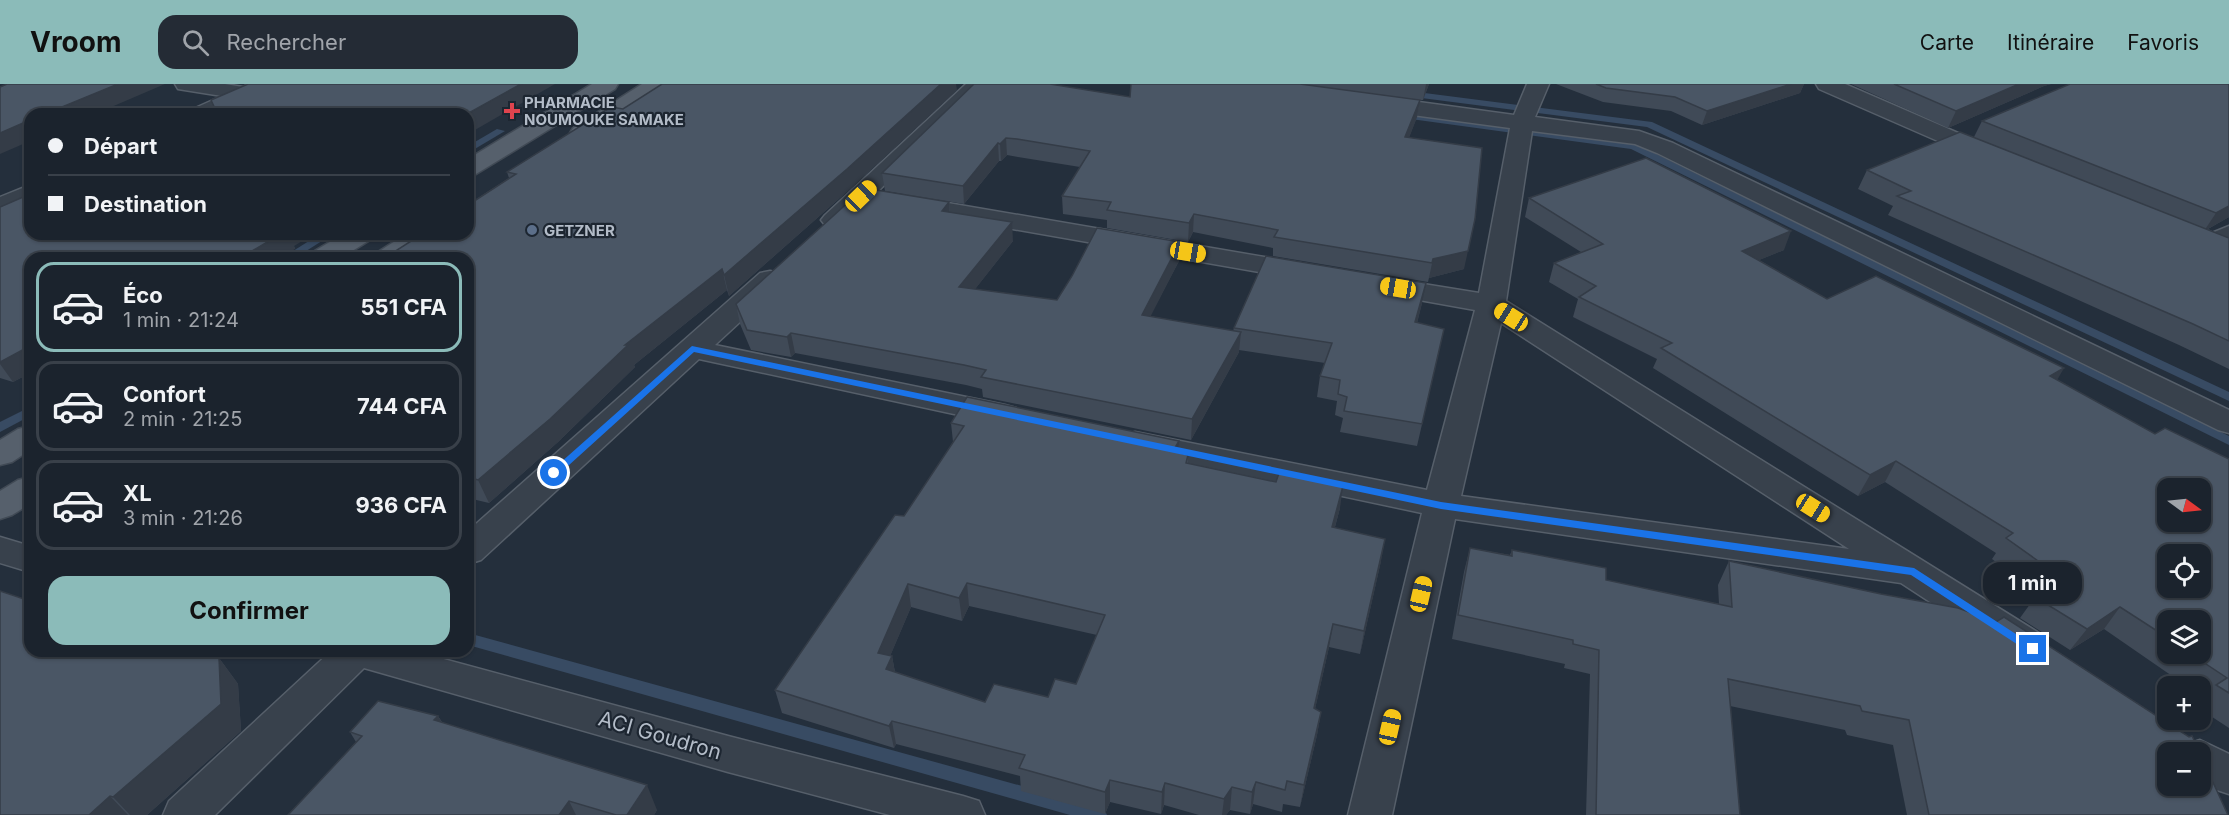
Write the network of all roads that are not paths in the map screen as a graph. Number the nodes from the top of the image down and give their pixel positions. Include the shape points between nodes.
1 (186, 84) edge
2 (268, 84) edge
3 (607, 84) edge
4 (657, 84) edge
5 (978, 84) edge
6 (1538, 84) edge
7 (1827, 84) edge
8 (246, 94) junction
9 (1351, 99) edge
10 (214, 108) edge
11 (1522, 123) junction
12 (1980, 125) dead end
13 (1948, 138) junction
14 (567, 142) edge
15 (474, 165) edge
16 (2013, 165) edge
17 (861, 196) junction
18 (816, 236) edge
19 (351, 240) edge
20 (415, 240) edge
21 (332, 252) edge
22 (396, 252) edge
23 (790, 260) edge
24 (1491, 304) junction
25 (692, 349) junction
26 (1037, 422) edge
27 (2229, 423) edge
28 (1106, 436) edge
29 (24, 440) edge
30 (0, 454) edge
31 (24, 492) edge
32 (1441, 505) junction
33 (0, 507) edge
34 (474, 546) edge
35 (0, 550) edge
36 (24, 557) edge
37 (1914, 572) junction
38 (351, 657) edge
39 (379, 657) edge
40 (2053, 662) edge
41 (2211, 764) edge
42 (2229, 776) edge
43 (185, 815) edge
44 (963, 815) edge
45 (1371, 815) edge

1 - 8 street
2 - 8 street
3 - 15 main road
4 - 14 main road
5 - 17 street
6 - 11 street
7 - 13 street
8 - 10 street
9 - 11 street
11 - 24 street
11 - 27 street via 1639,138 1665,148
12 - 13 street
13 - 16 street
17 - 18 street
17 - 24 street
19 - 21 main road
20 - 22 main road
23 - 25 street
24 - 32 street
24 - 37 street
25 - 26 street
25 - 34 street
28 - 32 street
29 - 30 main road
31 - 33 main road
32 - 37 street
32 - 45 street
35 - 36 street
37 - 40 street
38 - 43 street
39 - 44 street, ACI Goudron
41 - 42 street

